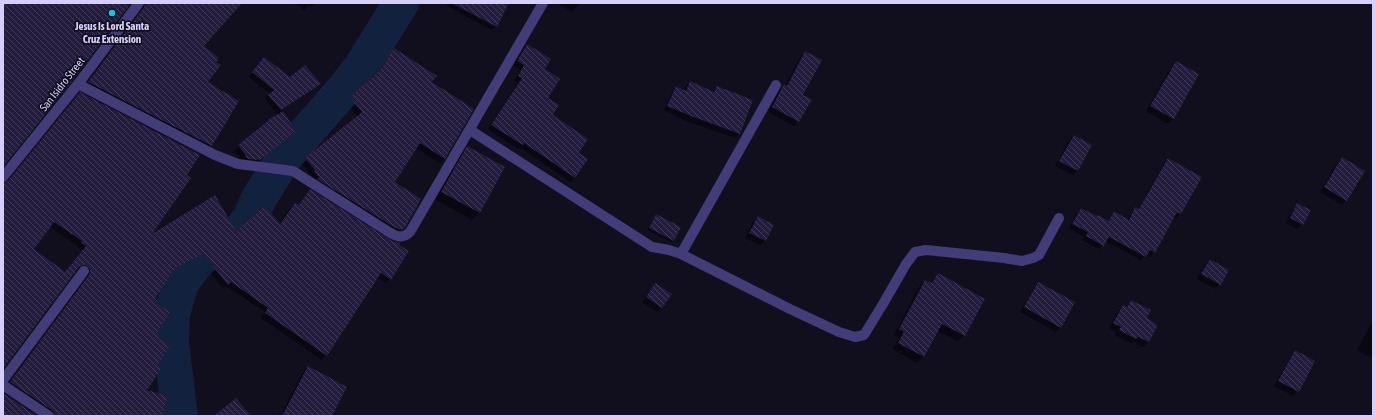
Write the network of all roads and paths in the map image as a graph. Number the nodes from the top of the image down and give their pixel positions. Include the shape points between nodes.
1 (139, 3) edge
2 (543, 3) edge
3 (78, 84) junction
4 (776, 85) dead end
5 (470, 130) junction
6 (3, 177) edge
7 (1060, 218) dead end
8 (681, 254) junction
9 (84, 271) dead end
10 (3, 380) edge
11 (3, 385) edge
12 (49, 416) edge

1 - 3 street, San Isidro Street
2 - 5 street
3 - 5 street via 215,155 238,164 293,171 389,232 402,237 410,232
3 - 6 street, San Isidro Street
4 - 8 street
5 - 8 street via 652,247
7 - 8 street via 1039,254 1022,261 926,250 915,252 864,335 855,337 790,309
9 - 10 street
11 - 12 street

